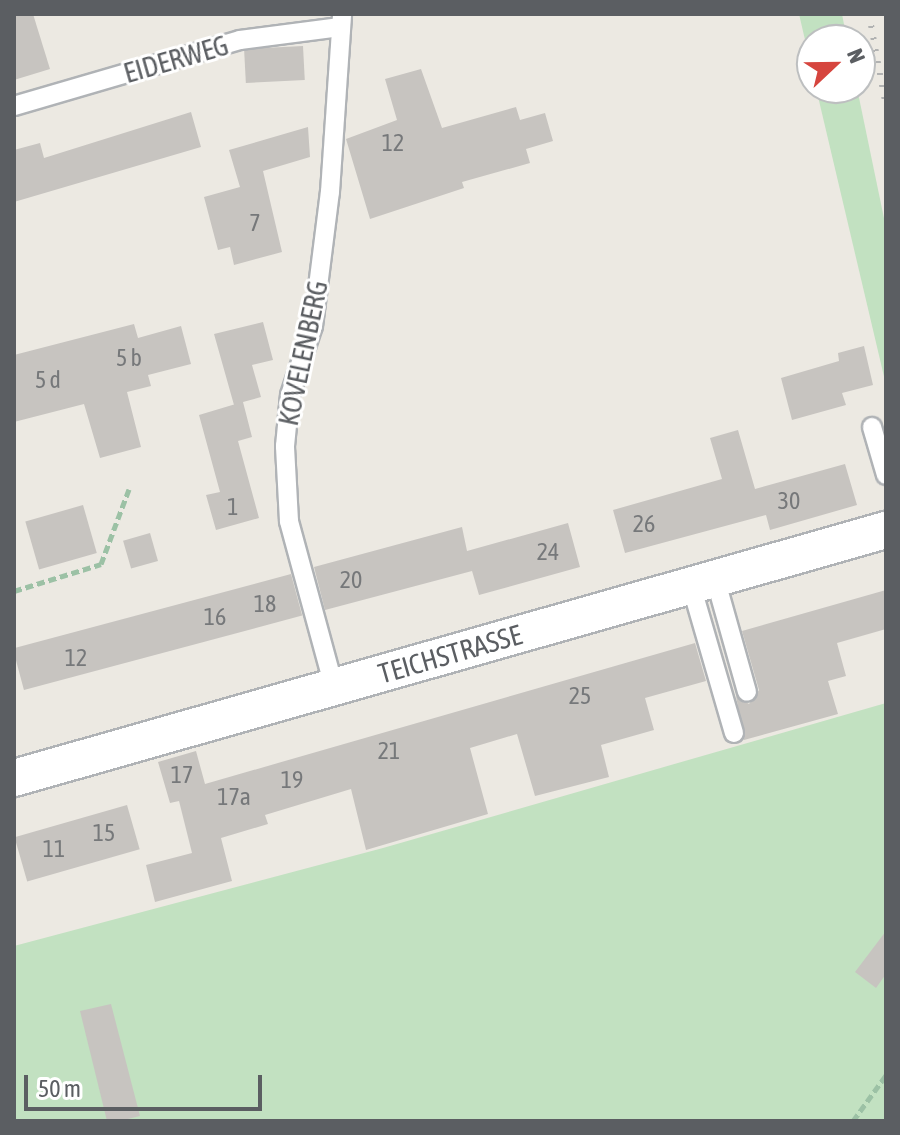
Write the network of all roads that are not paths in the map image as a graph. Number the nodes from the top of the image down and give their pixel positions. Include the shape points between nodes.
1 (341, 21) edge
2 (14, 106) edge
3 (872, 427) dead end
4 (886, 475) edge
5 (886, 530) edge
6 (703, 582) junction
7 (334, 687) junction
8 (747, 692) dead end
9 (734, 733) dead end
10 (14, 778) edge

1 - 2 lane, EIDERWEG via 240,40
1 - 7 lane, KOVELENBERG via 317,296 290,395 285,446 289,521
3 - 4 lane
5 - 6 street, TEICHSTRASSE
6 - 7 street, TEICHSTRASSE
6 - 8 lane
6 - 9 lane
7 - 10 street, TEICHSTRASSE

